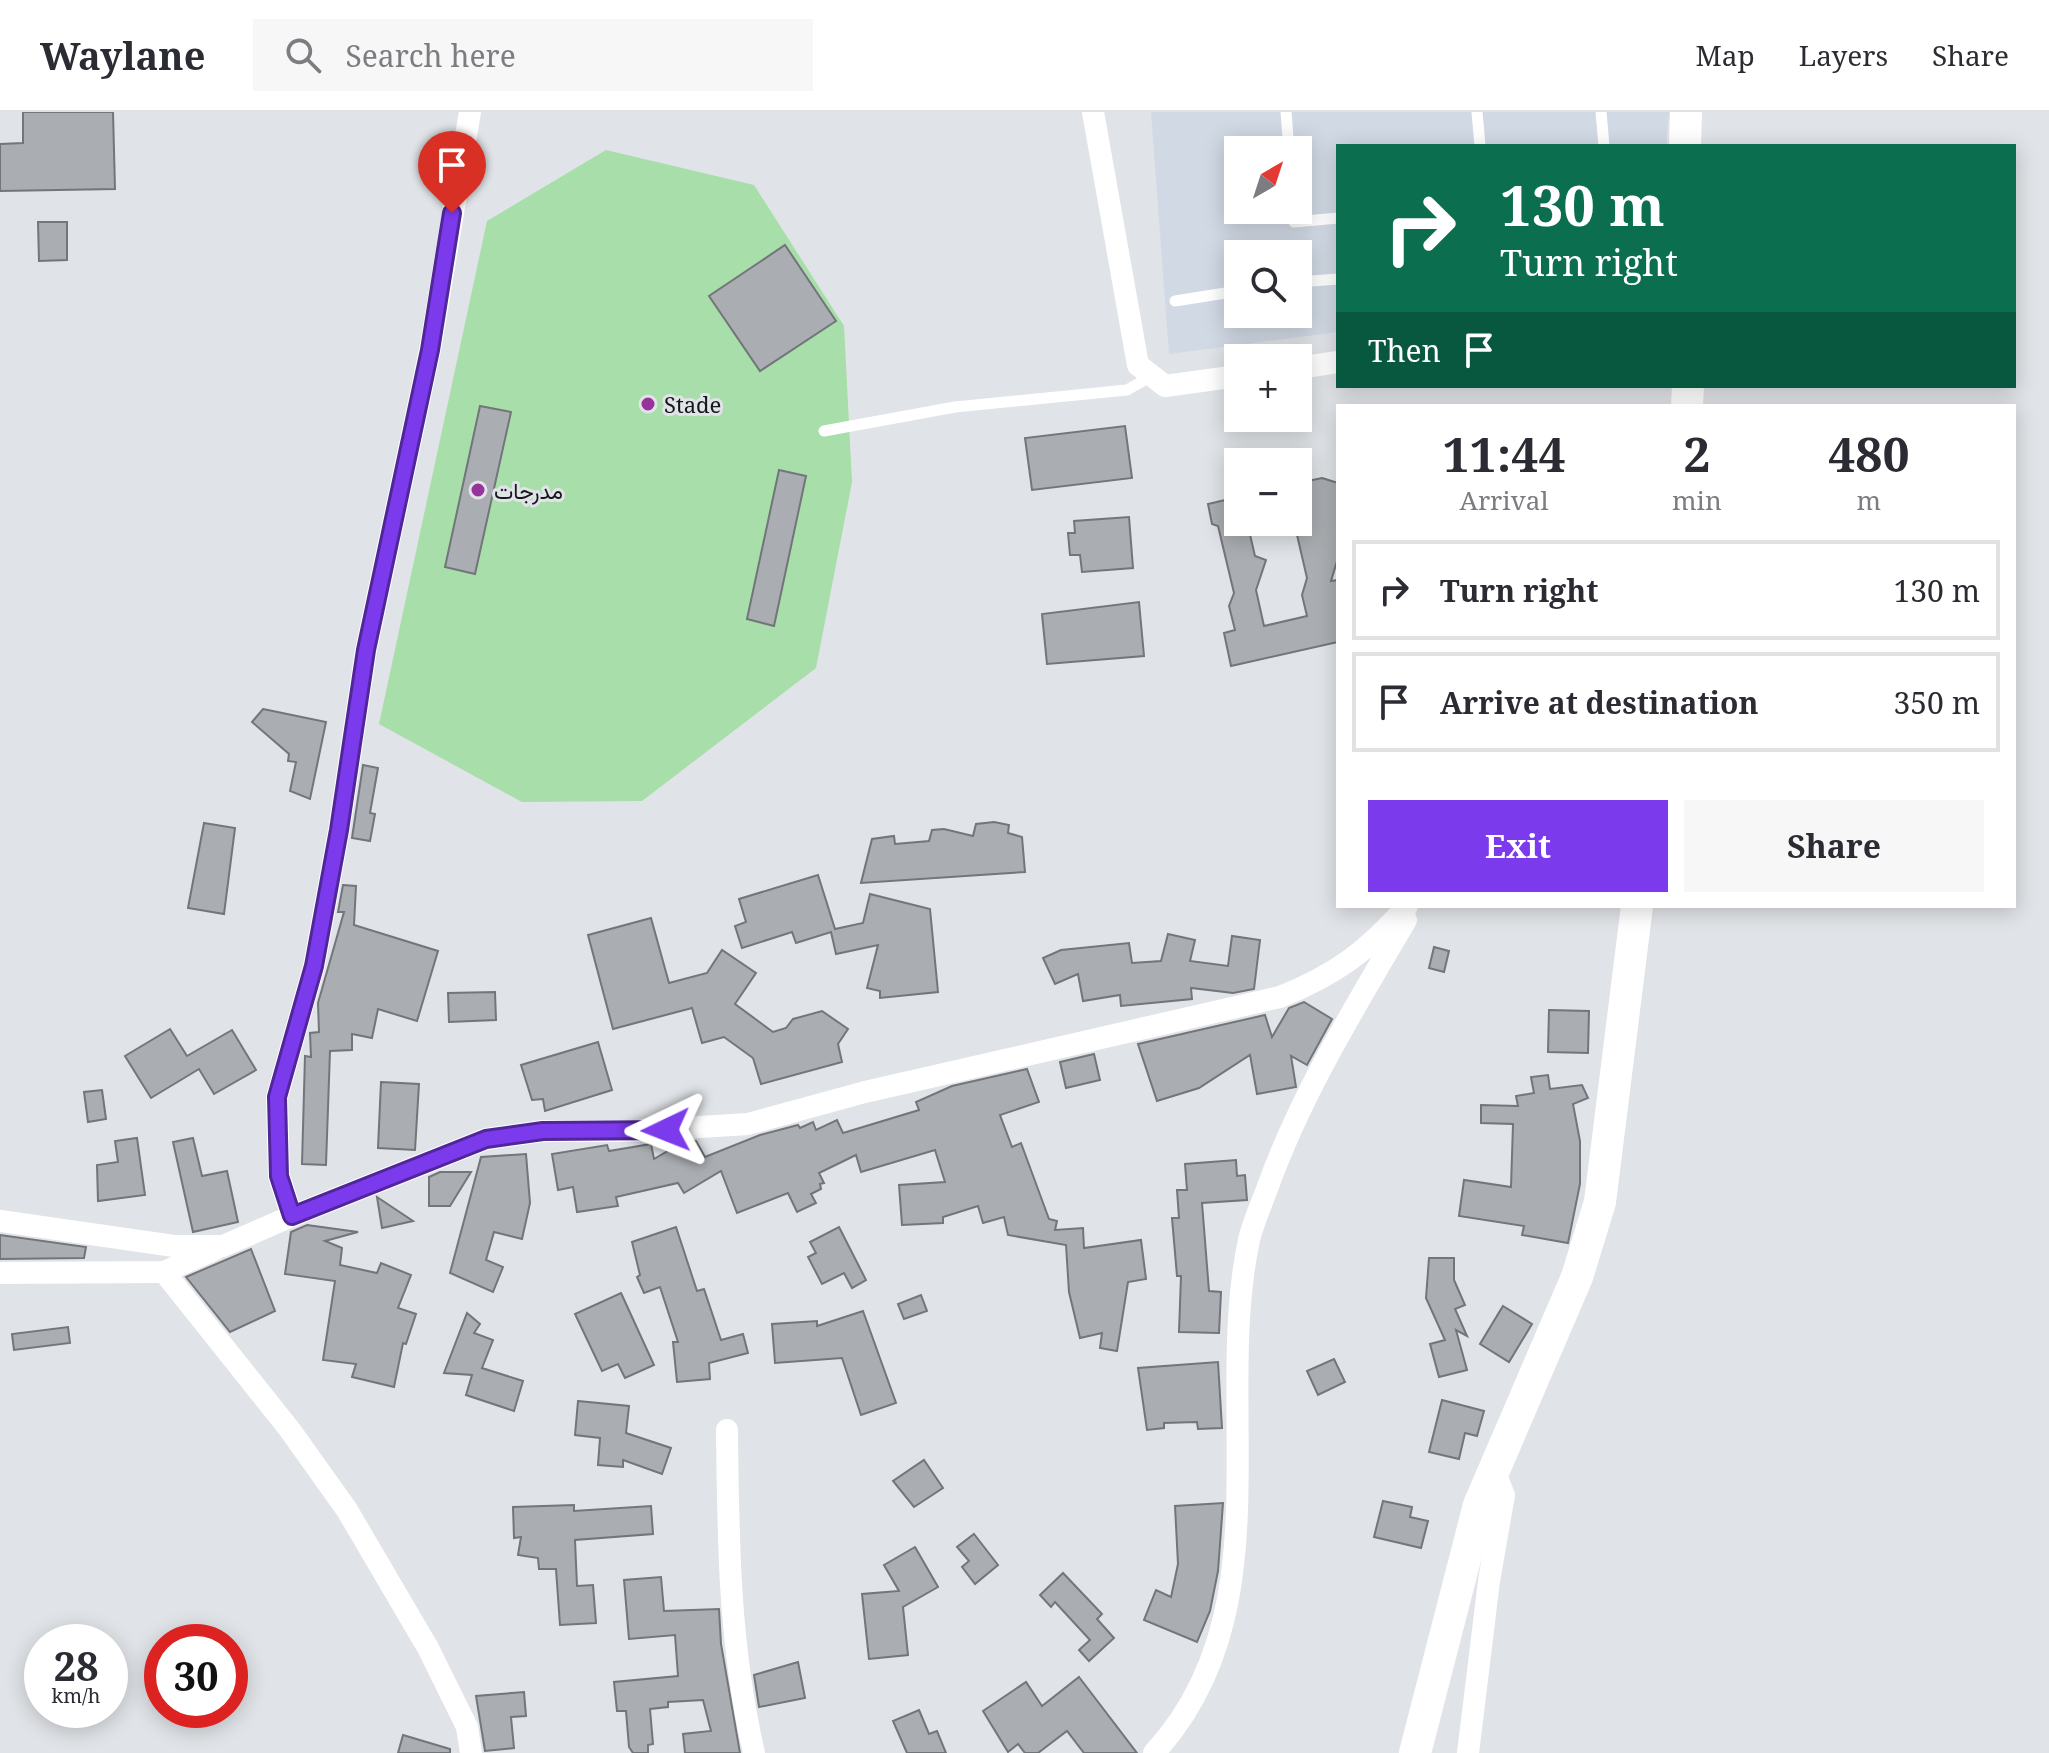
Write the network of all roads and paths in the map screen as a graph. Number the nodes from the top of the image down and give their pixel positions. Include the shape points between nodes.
1 (470, 112) edge
2 (1093, 112) edge
3 (1286, 112) edge
4 (1477, 112) edge
5 (1601, 112) edge
6 (1686, 112) edge
7 (1288, 136) edge
8 (1480, 144) edge
9 (1604, 144) edge
10 (1685, 144) edge
11 (1336, 218) edge
12 (1312, 220) edge
13 (1336, 279) edge
14 (1312, 281) edge
15 (1224, 293) edge
16 (1175, 301) dead end
17 (1336, 362) edge
18 (1312, 366) edge
19 (1150, 377) junction
20 (1224, 378) edge
21 (824, 431) dead end
22 (1405, 908) edge
23 (1414, 908) edge
24 (1637, 908) edge
25 (292, 1216) junction
26 (0, 1221) edge
27 (223, 1246) junction
28 (164, 1272) junction
29 (0, 1273) edge
30 (727, 1430) dead end
31 (1494, 1470) junction
32 (471, 1753) edge
33 (754, 1753) edge
34 (1154, 1753) edge
35 (1415, 1753) edge
36 (1468, 1753) edge

1 - 25 street via 430,350 366,650 314,966 277,1097 279,1176
2 - 19 street via 1138,365
3 - 7 lane
4 - 8 lane
5 - 9 lane
6 - 10 street
11 - 12 lane
13 - 14 lane
15 - 16 lane
17 - 18 street
19 - 20 street via 1165,386
19 - 21 lane via 1127,390 955,407
22 - 25 street via 1357,958 1280,997 748,1124 543,1131 486,1139
23 - 34 street via 1288,1132 1249,1239 1238,1346 1240,1499 1226,1615 1197,1695
24 - 31 street via 1600,1202 1577,1277
25 - 27 street
26 - 27 street via 174,1246
27 - 28 street
28 - 29 street
28 - 32 street via 347,1510 428,1648 467,1727
30 - 33 street via 728,1573 742,1702
31 - 35 street via 1472,1530
31 - 36 street via 1504,1495

